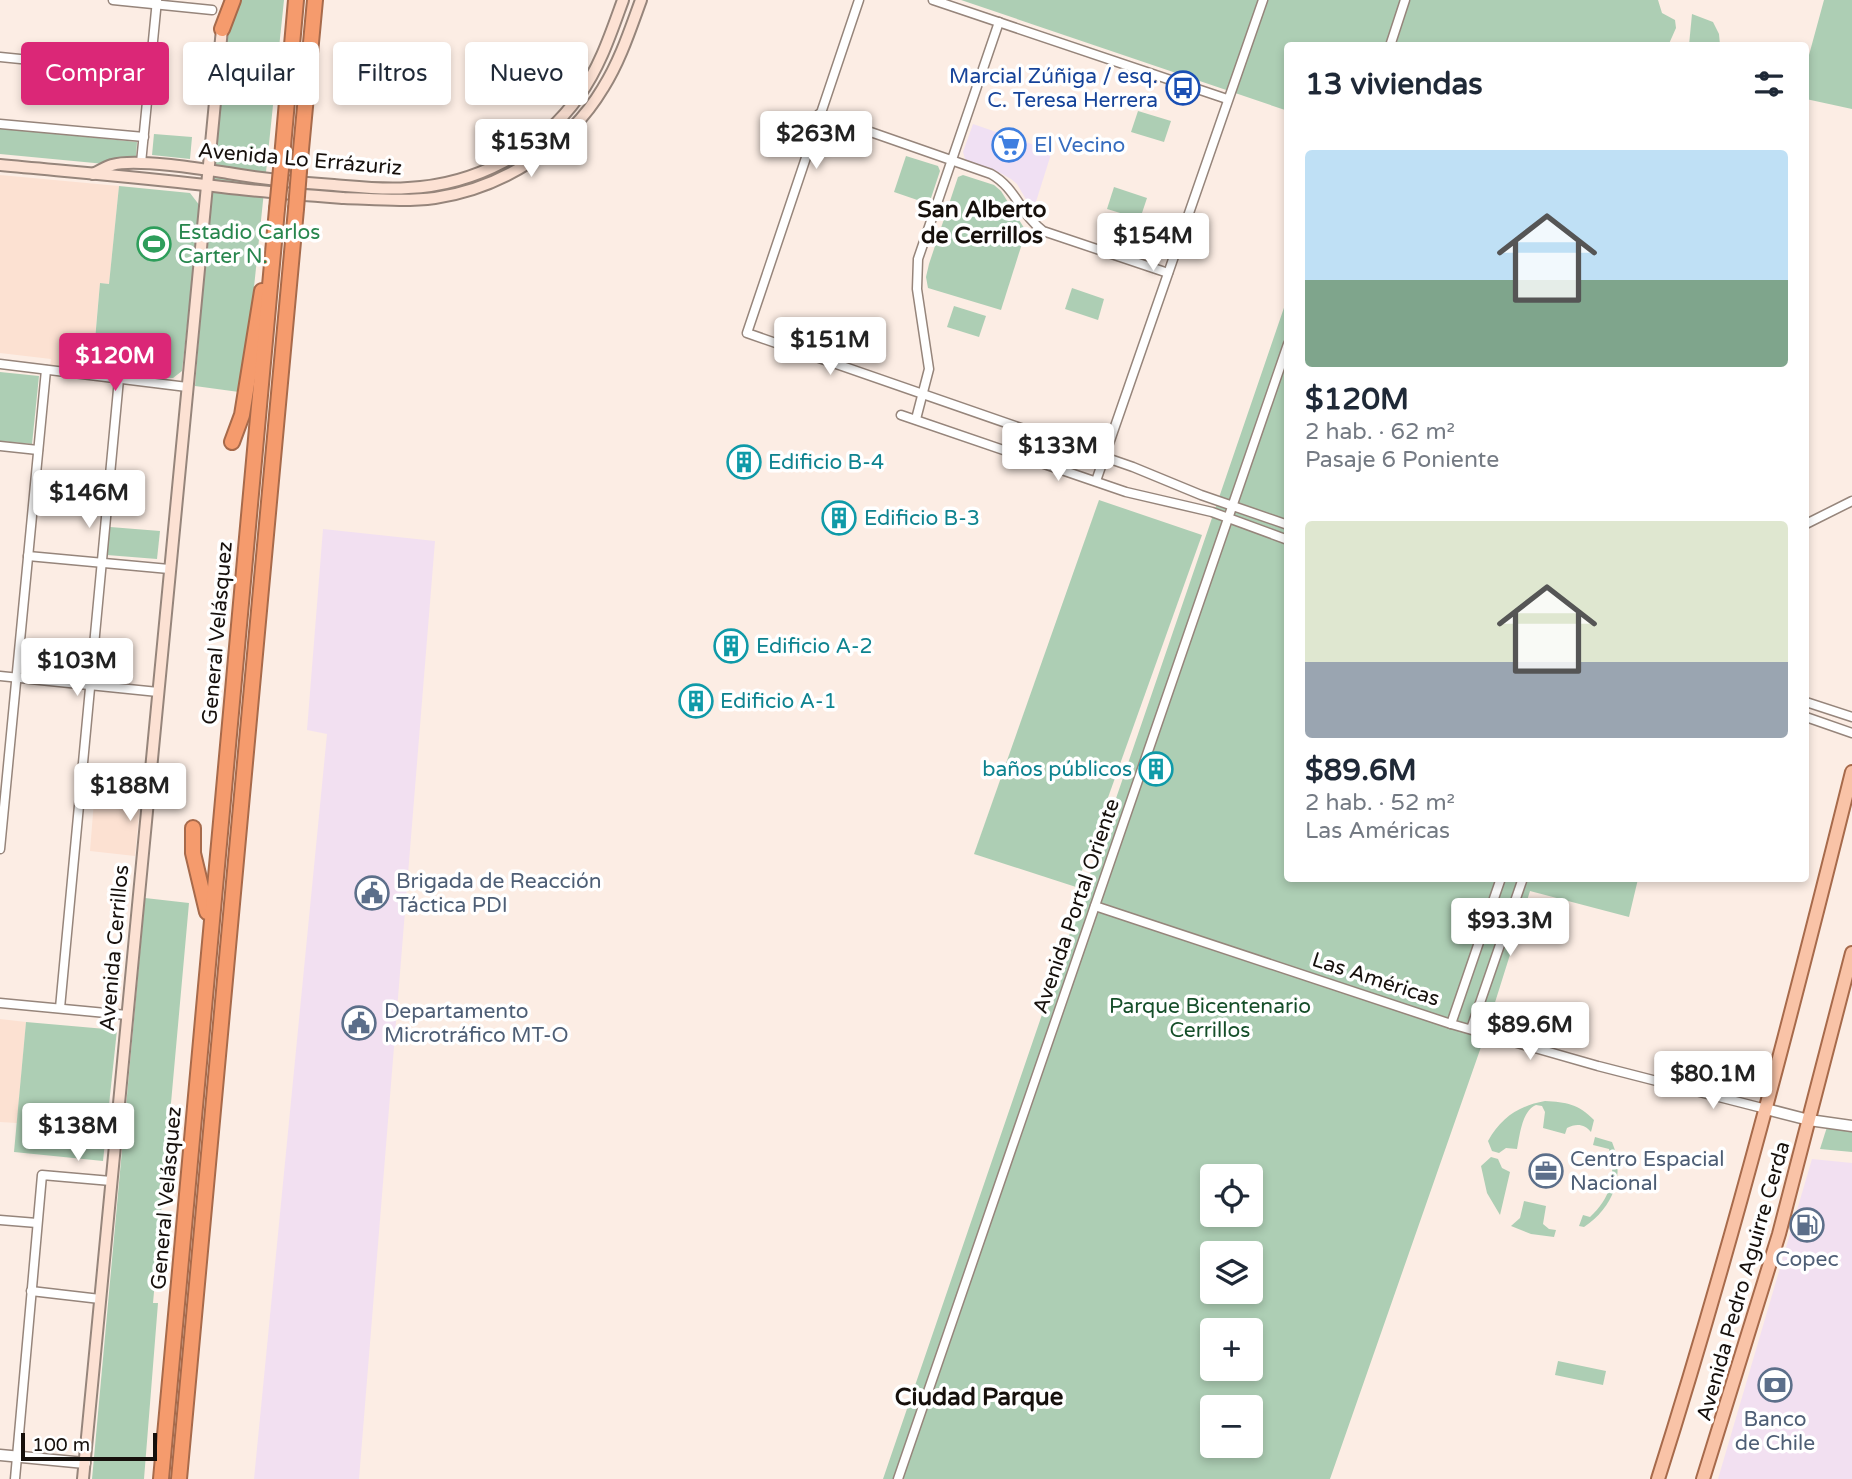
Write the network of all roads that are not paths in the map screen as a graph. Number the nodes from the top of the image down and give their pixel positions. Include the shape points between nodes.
1 (113, 0) edge
2 (225, 0) edge
3 (233, 0) edge
4 (296, 0) edge
5 (314, 0) edge
6 (624, 0) edge
7 (641, 0) edge
8 (859, 0) edge
9 (933, 0) edge
10 (1263, 0) edge
11 (1405, 0) edge
12 (156, 2) edge
13 (212, 10) dead end
14 (999, 22) junction
15 (222, 29) junction
16 (153, 42) edge
17 (1391, 42) edge
18 (0, 57) edge
19 (21, 59) edge
20 (1227, 99) junction
21 (147, 105) edge
22 (819, 114) junction
23 (0, 124) edge
24 (144, 137) junction
25 (953, 161) junction
26 (141, 163) junction
27 (0, 165) edge
28 (209, 170) junction
29 (93, 174) junction
30 (208, 185) junction
31 (274, 246) junction
32 (1168, 273) junction
33 (1284, 356) edge
34 (0, 364) edge
35 (46, 370) junction
36 (119, 379) junction
37 (187, 387) junction
38 (924, 394) junction
39 (901, 415) dead end
40 (916, 419) junction
41 (232, 442) dead end
42 (0, 446) edge
43 (38, 450) junction
44 (1105, 457) junction
45 (1096, 481) junction
46 (1852, 501) edge
47 (1232, 506) junction
48 (1228, 518) junction
49 (1809, 522) edge
50 (1284, 524) edge
51 (1284, 539) edge
52 (28, 556) junction
53 (100, 563) junction
54 (169, 569) junction
55 (0, 676) edge
56 (16, 678) junction
57 (90, 685) junction
58 (158, 691) junction
59 (1809, 703) edge
60 (1852, 717) edge
61 (1809, 718) edge
62 (1852, 733) edge
63 (1852, 772) edge
64 (193, 828) dead end
65 (0, 849) edge
66 (1500, 882) edge
67 (1522, 882) edge
68 (1095, 906) junction
69 (211, 935) junction
70 (1852, 953) edge
71 (1850, 972) edge
72 (0, 1003) edge
73 (60, 1008) junction
74 (127, 1015) junction
75 (1451, 1024) junction
76 (1471, 1029) junction
77 (1766, 1109) junction
78 (1809, 1120) junction
79 (1852, 1126) edge
80 (111, 1181) junction
81 (0, 1220) edge
82 (37, 1223) junction
83 (31, 1291) junction
84 (100, 1299) junction
85 (0, 1455) edge
86 (17, 1456) junction
87 (85, 1463) junction
88 (15, 1479) edge
89 (83, 1479) edge
90 (161, 1479) edge
91 (179, 1479) edge
92 (898, 1479) edge
93 (1658, 1479) edge
94 (1703, 1479) edge

1 - 12 street
2 - 15 street
3 - 15 highway
4 - 31 highway, General Velásquez, bridge
5 - 91 highway, General Velásquez, bridge
6 - 28 main road, Avenida Lo Errázuriz via 599,63 571,107 531,145 479,173 440,185 396,189 276,181
7 - 30 main road, Avenida Lo Errázuriz via 611,73 581,118 541,154 488,184 437,198 403,201
8 - 22 street
9 - 14 street
10 - 20 street
11 - 17 street
12 - 13 street
12 - 16 street
14 - 20 street
14 - 25 street
15 - 28 main road, Avenida Cerrillos
18 - 19 street
20 - 32 street
21 - 24 street
22 - 25 street
22 - 38 street via 747,332
23 - 24 street
24 - 26 street
25 - 32 street via 1001,180 1043,231
25 - 38 street via 916,272 928,356
26 - 28 main road, Avenida Lo Errázuriz
26 - 29 main road, Avenida Lo Errázuriz via 111,165
27 - 29 main road, Avenida Lo Errázuriz
28 - 30 main road, Avenida Cerrillos
29 - 30 main road, Avenida Lo Errázuriz
30 - 37 main road, Avenida Cerrillos
31 - 41 highway via 256,320 242,415
31 - 69 highway, General Velásquez
32 - 44 street
33 - 47 street, Avenida Portal Oriente
34 - 35 street
35 - 36 street
35 - 43 street
36 - 37 street
36 - 53 street
37 - 54 main road, Avenida Cerrillos
38 - 40 street
38 - 44 street
39 - 40 street
40 - 45 street
42 - 43 street
43 - 52 street
44 - 45 street
44 - 47 street
45 - 48 street
46 - 49 street
47 - 48 street, Avenida Portal Oriente
47 - 50 street
48 - 51 street
48 - 68 street, Avenida Portal Oriente
52 - 53 street
52 - 56 street
53 - 54 street
53 - 57 street
54 - 58 main road, Avenida Cerrillos
55 - 56 street
56 - 57 street
56 - 65 street
57 - 58 street
57 - 73 street
58 - 74 main road, Avenida Cerrillos
59 - 60 street
61 - 62 street
63 - 77 main road, Avenida Pedro Aguirre Cerda
64 - 69 highway via 192,853
66 - 75 street
67 - 76 street
68 - 75 street, Las Américas
68 - 92 street, Avenida Portal Oriente
69 - 90 highway, General Velásquez
70 - 71 main road, Avenida Pedro Aguirre Cerda
71 - 78 main road, Avenida Pedro Aguirre Cerda
72 - 73 street
73 - 74 street
74 - 80 main road, Avenida Cerrillos
75 - 76 street, Las Américas
76 - 77 street, Las Américas
77 - 78 street, Las Américas
77 - 93 main road, Avenida Pedro Aguirre Cerda via 1704,1335
78 - 79 street, Las Américas
78 - 94 main road, Avenida Pedro Aguirre Cerda
80 - 82 street via 42,1175
80 - 84 main road, Avenida Cerrillos
81 - 82 street
82 - 83 street
83 - 84 street
83 - 86 street
84 - 87 main road, Avenida Cerrillos
85 - 86 street
86 - 87 street
86 - 88 street
87 - 89 main road, Avenida Cerrillos

